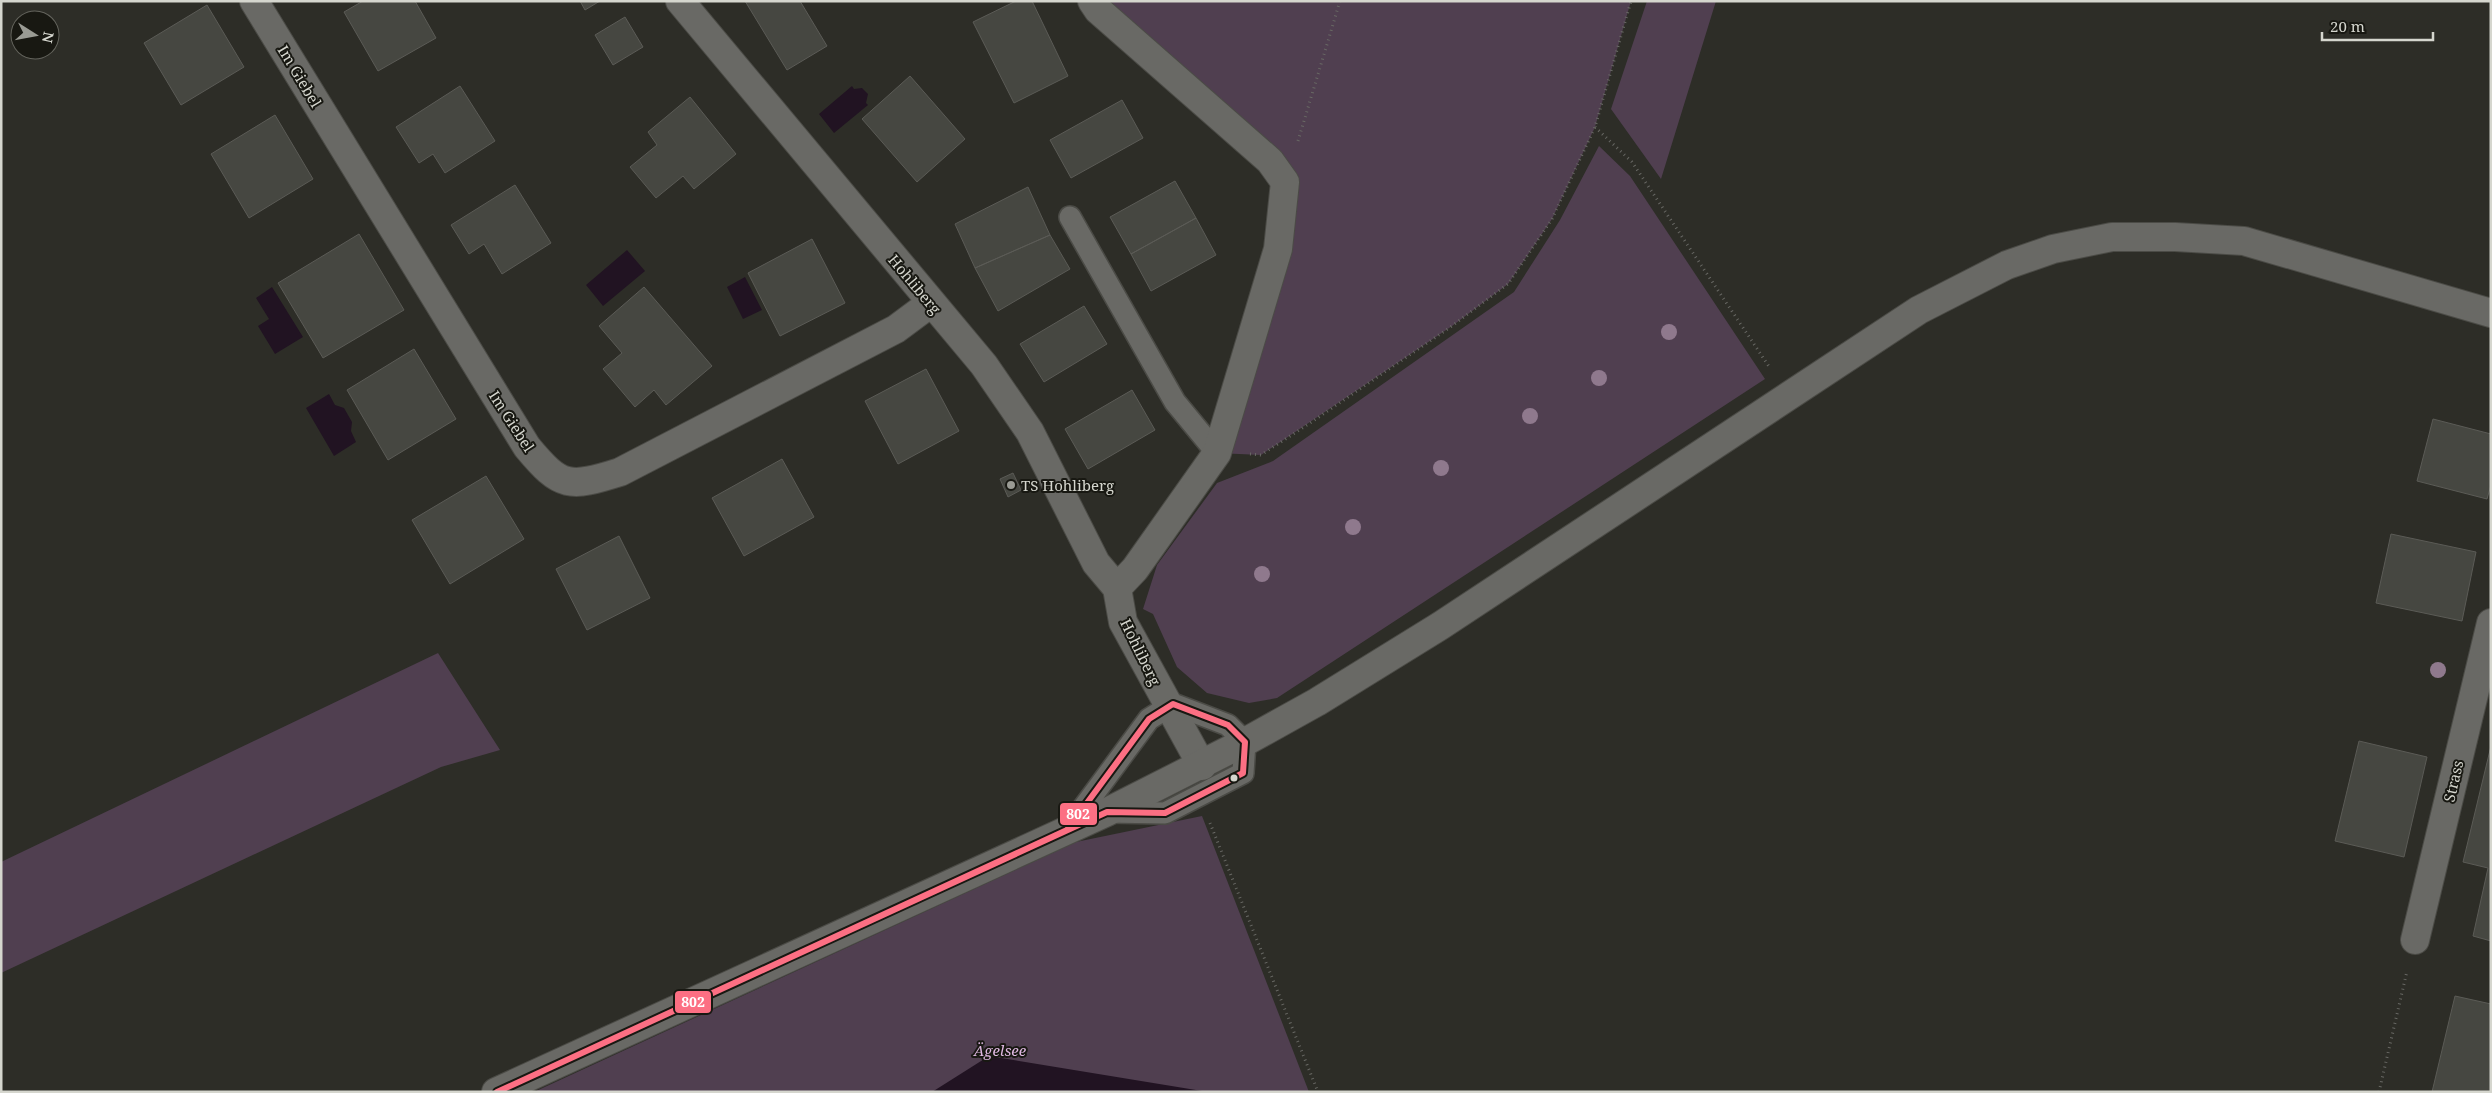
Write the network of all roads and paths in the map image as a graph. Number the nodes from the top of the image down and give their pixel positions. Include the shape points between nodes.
1 (254, 1) edge
2 (680, 1) edge
3 (1092, 1) edge
4 (1340, 1) edge
5 (1631, 1) edge
6 (1595, 127) junction
7 (1285, 182) junction
8 (1070, 217) dead end
9 (931, 303) junction
10 (2491, 313) edge
11 (1788, 396) junction
12 (1218, 453) junction
13 (1117, 588) junction
14 (2491, 622) edge
15 (1168, 706) junction
16 (1246, 742) junction
17 (1204, 778) junction
18 (1067, 830) junction
19 (2415, 940) joint
20 (496, 1092) edge
21 (1318, 1092) edge
22 (2379, 1092) edge

1 - 9 street, Im Giebel via 527,447 548,472 569,482 592,481 620,472 896,329
2 - 9 street, Hohliberg
3 - 7 street via 1098,10 1270,161
4 - 7 path
5 - 6 path
6 - 11 path via 1632,162
6 - 12 path via 1552,219 1508,284 1452,326 1261,455
7 - 12 street via 1278,249
8 - 12 lane via 1175,402
9 - 13 street, Hohliberg via 984,365 1030,432 1096,563
10 - 11 street via 2244,241 2175,236 2112,237 2053,249 2007,265 1919,310
11 - 16 street via 1440,626
12 - 13 street via 1135,569
13 - 15 street, Hohliberg via 1124,622
14 - 19 street, Strass
15 - 16 lane via 1173,704 1228,725
15 - 17 street, Hohliberg
15 - 18 lane via 1149,719
16 - 17 street
17 - 18 street via 1107,812
17 - 21 path via 1209,822
18 - 20 street
19 - 22 path

